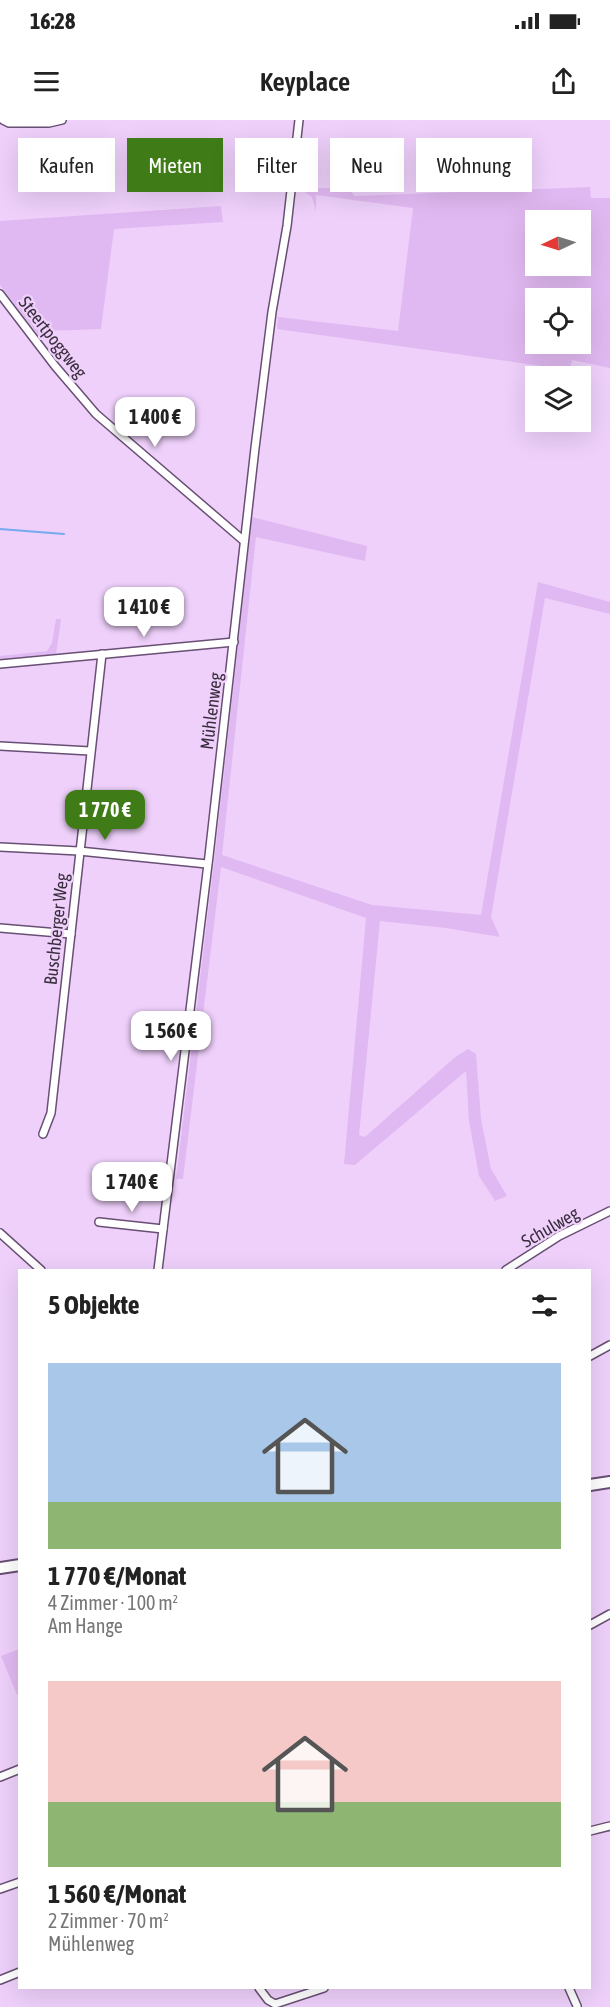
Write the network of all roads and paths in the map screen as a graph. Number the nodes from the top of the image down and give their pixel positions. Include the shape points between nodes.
1 (3, 120) edge
2 (62, 120) edge
3 (298, 120) edge
4 (0, 294) edge
5 (244, 542) junction
6 (234, 642) junction
7 (102, 654) junction
8 (0, 664) edge
9 (0, 746) edge
10 (90, 751) junction
11 (0, 847) edge
12 (79, 851) junction
13 (207, 864) junction
14 (0, 928) edge
15 (71, 934) junction
16 (44, 1134) dead end
17 (610, 1211) edge
18 (99, 1222) dead end
19 (163, 1229) junction
20 (0, 1233) edge
21 (40, 1269) edge
22 (158, 1269) edge
23 (508, 1269) edge
24 (610, 1345) edge
25 (591, 1355) edge
26 (610, 1482) edge
27 (591, 1485) edge
28 (18, 1565) edge
29 (0, 1568) edge
30 (610, 1614) edge
31 (591, 1624) edge
32 (18, 1771) edge
33 (0, 1777) edge
34 (610, 1826) edge
35 (591, 1831) edge
36 (18, 1883) edge
37 (0, 1889) edge
38 (18, 1973) edge
39 (0, 1980) edge
40 (260, 1989) edge
41 (321, 1989) edge
42 (568, 1989) edge
43 (577, 2007) edge

1 - 2 street
3 - 5 street, Mühlenweg
4 - 5 street, Steertpoggweg via 96,414
5 - 6 street, Mühlenweg
6 - 7 street
6 - 13 street, Mühlenweg
7 - 8 street
7 - 10 street, Buschberger Weg
9 - 10 street
10 - 12 street, Buschberger Weg
11 - 12 street
12 - 13 street
12 - 15 street, Buschberger Weg
13 - 19 street, Mühlenweg
14 - 15 street
15 - 16 street, Buschberger Weg via 51,1113
17 - 23 street, Schulweg via 559,1236
18 - 19 street
19 - 22 street, Mühlenweg
20 - 21 street
24 - 25 street
26 - 27 main road
28 - 29 main road
30 - 31 street
32 - 33 street
34 - 35 street
36 - 37 street
38 - 39 street
40 - 41 street via 275,2004
42 - 43 street

